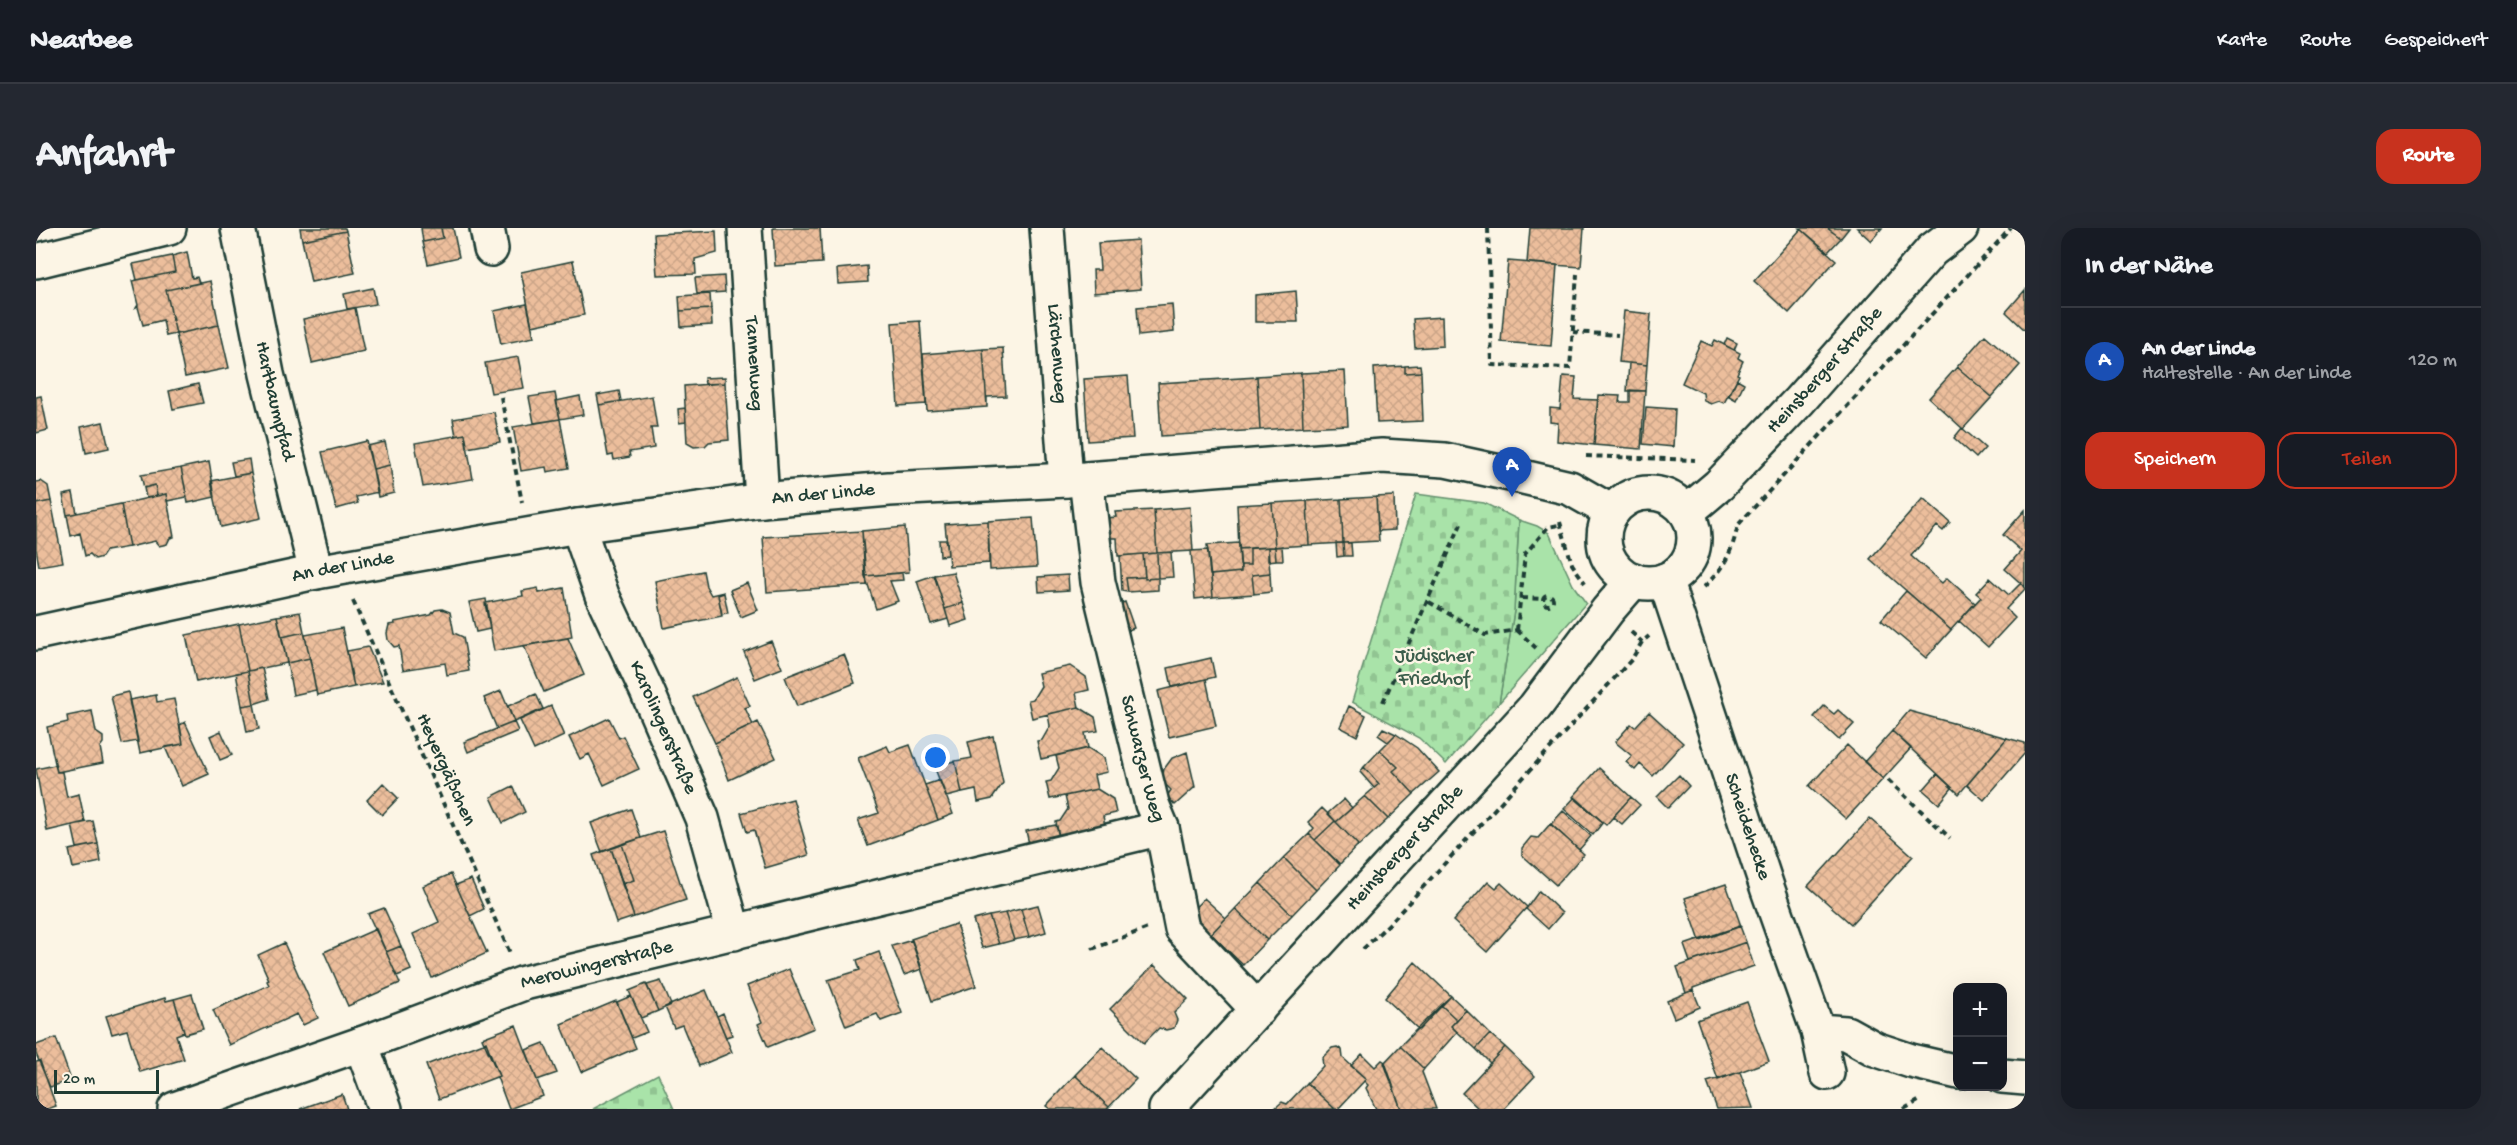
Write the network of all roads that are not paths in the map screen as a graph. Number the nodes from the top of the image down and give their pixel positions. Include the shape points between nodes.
1 (169, 228) edge
2 (238, 228) edge
3 (744, 228) edge
4 (1047, 228) edge
5 (1961, 228) edge
6 (36, 261) edge
7 (1076, 480) junction
8 (762, 500) junction
9 (1612, 512) junction
10 (1687, 512) junction
11 (578, 526) junction
12 (331, 570) junction
13 (1650, 580) junction
14 (36, 633) edge
15 (1110, 693) dead end
16 (1156, 830) junction
17 (734, 933) junction
18 (1258, 1010) junction
19 (1818, 1031) junction
20 (361, 1044) junction
21 (1953, 1071) edge
22 (1827, 1073) dead end
23 (2007, 1076) edge
24 (2025, 1078) edge
25 (175, 1109) edge
26 (385, 1109) edge
27 (1166, 1109) edge

1 - 6 street
2 - 12 street, Hartbaumpfad via 267,374
3 - 8 street, Tannenweg
4 - 7 street, Lärchenweg
5 - 10 street, Heinsberger Straße via 1932,250 1799,401 1719,485
7 - 8 street, An der Linde
7 - 9 street, An der Linde via 1382,456 1445,460 1570,488
7 - 16 street, Schwarzer Weg
8 - 11 street, An der Linde
9 - 10 street via 1635,495 1649,493 1664,495
9 - 13 street via 1604,538 1613,564 1623,573
10 - 13 street, Heinsberger Straße via 1695,538 1686,564 1677,574
11 - 12 street, An der Linde
11 - 17 street, Karolingerstraße via 602,595 702,818
12 - 14 street, An der Linde
13 - 18 street, Heinsberger Straße via 1608,610 1535,707
13 - 19 street, Scheidehecke via 1676,615
15 - 16 street via 1131,773
16 - 17 street, Merowingerstraße
16 - 18 street, Schwarzer Weg via 1182,929
17 - 20 street, Merowingerstraße via 524,983
18 - 27 street, Heinsberger Straße
19 - 21 street via 1846,1033 1875,1049
19 - 22 street, Scheidehecke
20 - 25 street, Merowingerstraße
20 - 26 street
23 - 24 street

